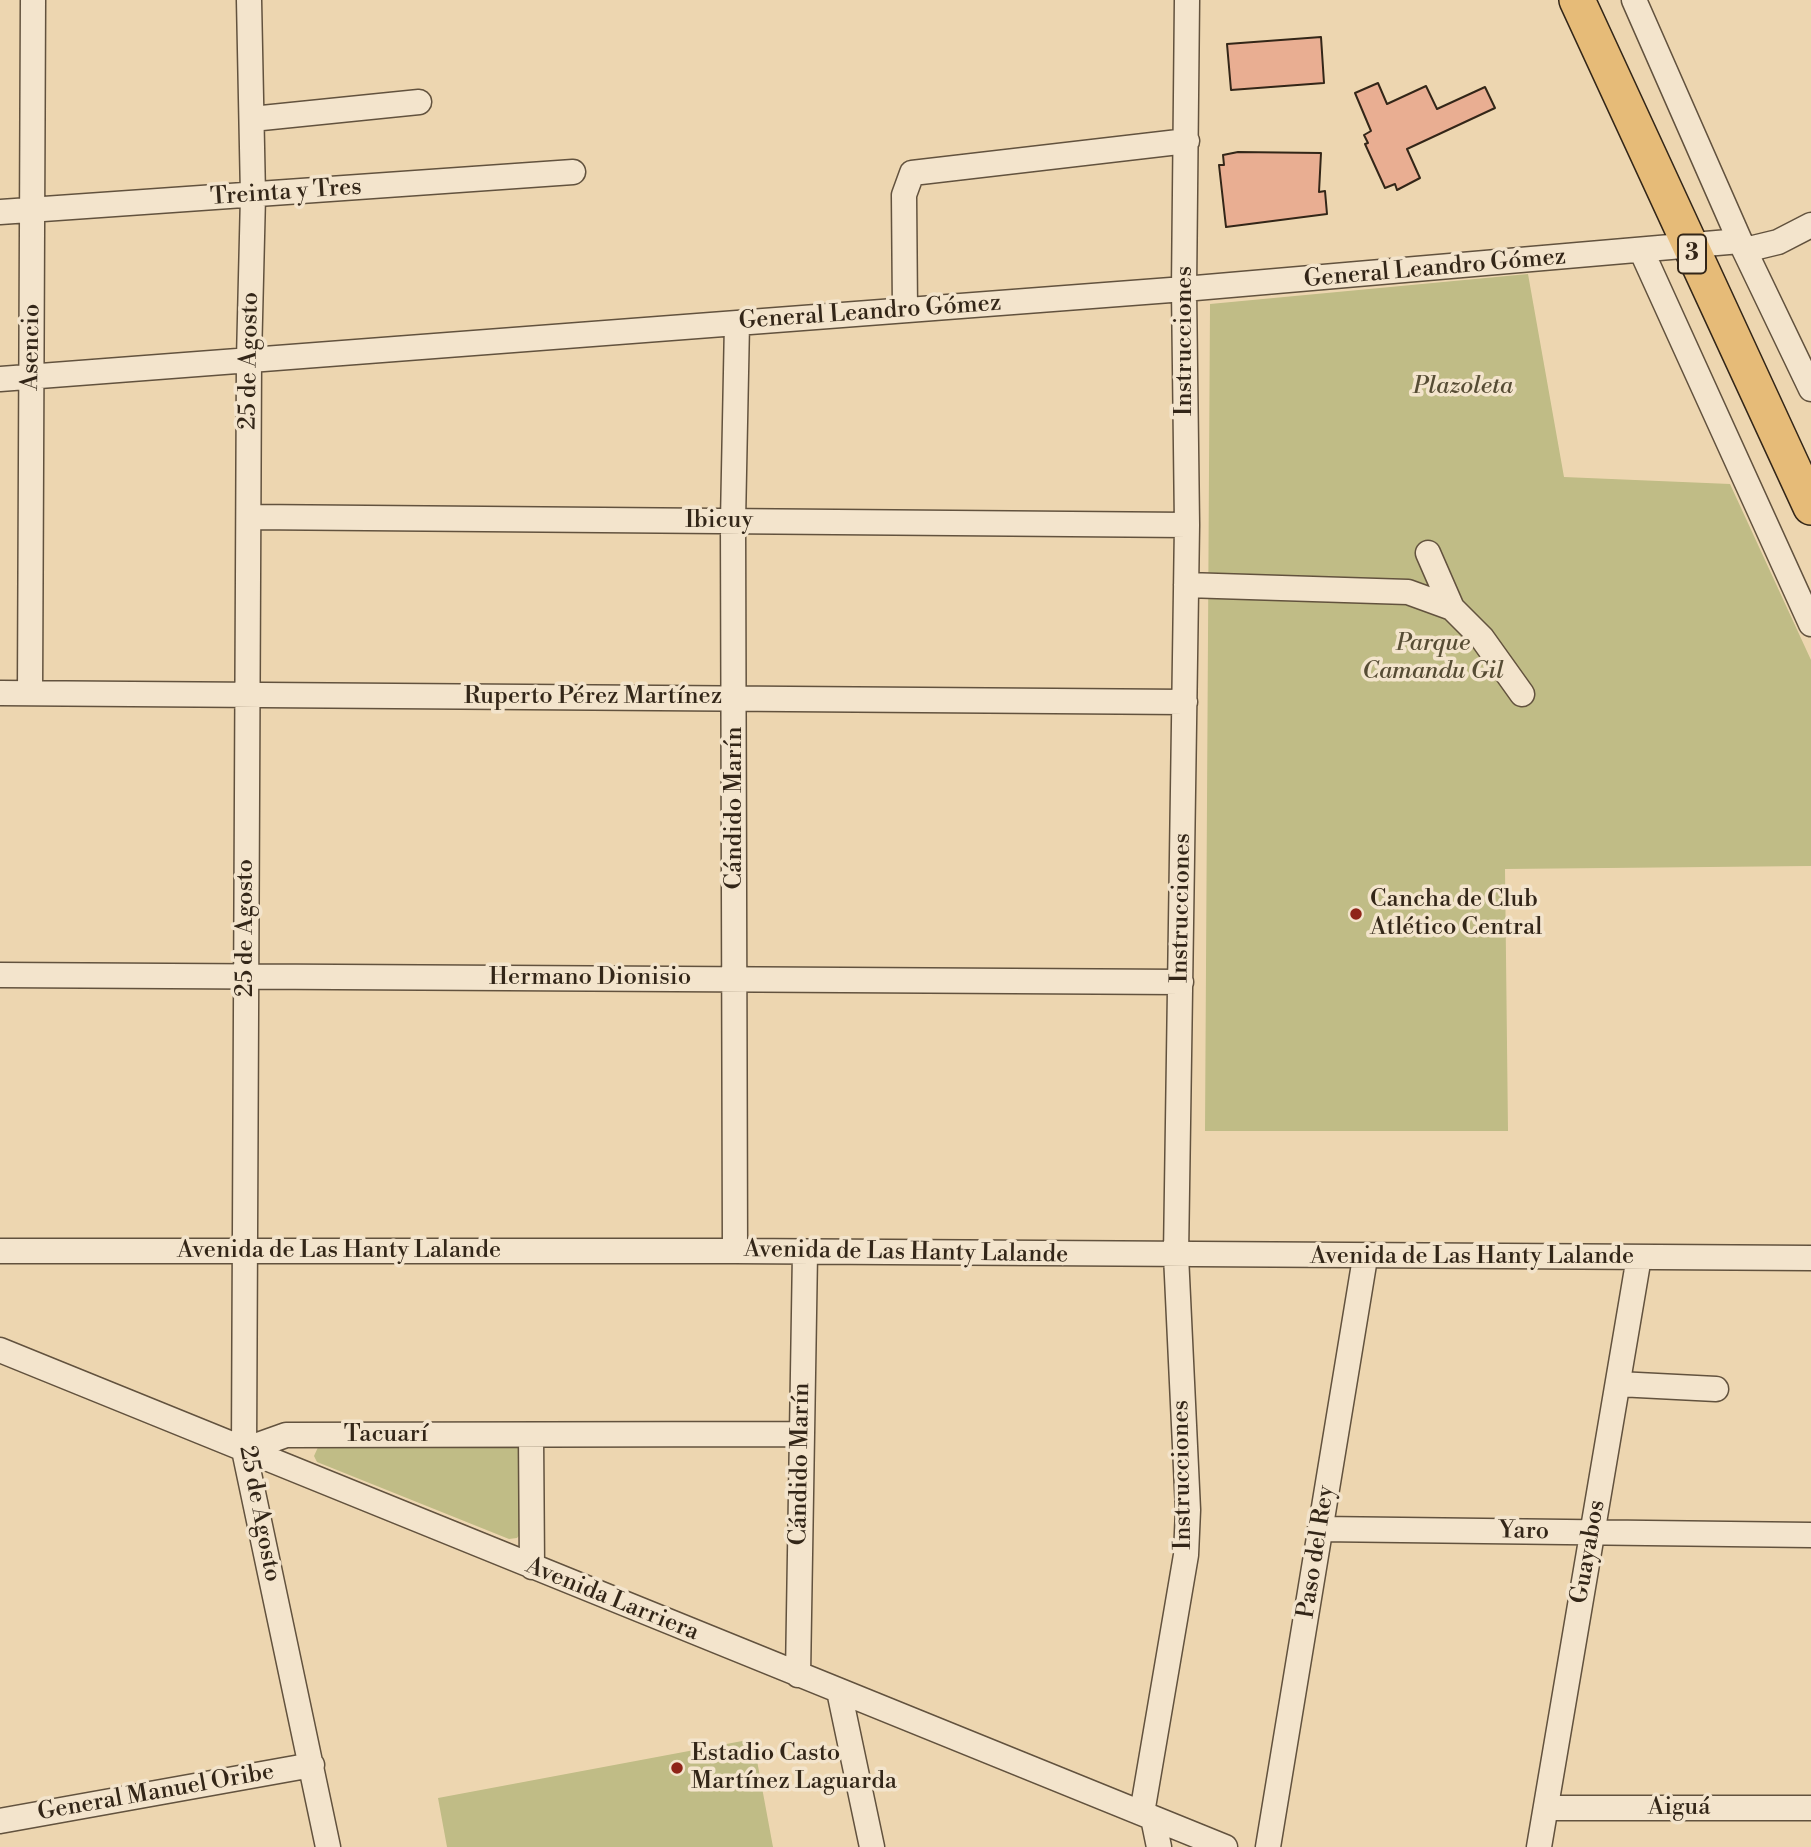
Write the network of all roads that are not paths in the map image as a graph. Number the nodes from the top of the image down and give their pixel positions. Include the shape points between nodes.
1 (33, 0) edge
2 (250, 0) edge
3 (1186, 0) edge
4 (1577, 0) edge
5 (1634, 0) edge
6 (419, 102) dead end
7 (252, 119) junction
8 (1186, 141) junction
9 (573, 172) dead end
10 (253, 196) junction
11 (34, 209) junction
12 (0, 212) edge
13 (1811, 225) edge
14 (1742, 246) junction
15 (1689, 247) junction
16 (1642, 252) junction
17 (1184, 289) junction
18 (905, 310) junction
19 (737, 323) junction
20 (249, 359) junction
21 (31, 377) junction
22 (0, 379) edge
23 (1811, 389) edge
24 (1811, 507) edge
25 (250, 517) junction
26 (733, 521) junction
27 (1187, 525) junction
28 (1428, 553) dead end
29 (1186, 585) junction
30 (1452, 608) junction
31 (1811, 624) edge
32 (0, 693) edge
33 (30, 693) junction
34 (1522, 694) dead end
35 (248, 695) junction
36 (734, 698) junction
37 (1185, 702) junction
38 (0, 975) edge
39 (246, 975) junction
40 (736, 979) junction
41 (1181, 982) junction
42 (0, 1251) edge
43 (244, 1251) junction
44 (736, 1251) junction
45 (805, 1253) junction
46 (1176, 1255) junction
47 (1639, 1257) junction
48 (1365, 1258) junction
49 (1811, 1258) edge
50 (0, 1350) edge
51 (1618, 1384) junction
52 (1716, 1389) dead end
53 (802, 1434) junction
54 (531, 1436) junction
55 (244, 1450) junction
56 (1321, 1528) junction
57 (1593, 1534) junction
58 (1811, 1535) edge
59 (532, 1567) junction
60 (798, 1675) junction
61 (839, 1691) junction
62 (312, 1765) junction
63 (1546, 1808) junction
64 (1811, 1808) edge
65 (1147, 1815) junction
66 (0, 1821) edge
67 (328, 1847) edge
68 (872, 1847) edge
69 (1159, 1847) edge
70 (1226, 1847) edge
71 (1268, 1847) edge
72 (1539, 1847) edge

1 - 11 street, Asencio
2 - 7 street, 25 de Agosto
3 - 8 street, Instrucciones
4 - 15 highway, 3
5 - 14 street
6 - 7 street
7 - 10 street, 25 de Agosto
8 - 17 street, Instrucciones
8 - 18 street via 912,173 904,195
9 - 10 street, Treinta y Tres
10 - 11 street, Treinta y Tres
10 - 20 street, 25 de Agosto
11 - 12 street, Treinta y Tres
11 - 21 street, Asencio
13 - 14 street, General Leandro Gómez via 1778,242
14 - 15 street, General Leandro Gómez
14 - 23 street
15 - 16 street, General Leandro Gómez
15 - 24 highway, 3
16 - 17 street, General Leandro Gómez
16 - 31 street
17 - 18 street, General Leandro Gómez
17 - 27 street, Instrucciones
18 - 19 street, General Leandro Gómez
19 - 20 street, General Leandro Gómez
19 - 26 street, Cándido Marín
20 - 21 street, General Leandro Gómez
20 - 25 street, 25 de Agosto
21 - 22 street, General Leandro Gómez
21 - 33 street, Asencio
25 - 26 street, Ibicuy
25 - 35 street, 25 de Agosto
26 - 27 street, Ibicuy
26 - 36 street, Cándido Marín
27 - 29 street, Instrucciones
28 - 30 street
29 - 30 street via 1408,592
29 - 37 street, Instrucciones
30 - 34 street via 1482,638
32 - 33 street, Ruperto Pérez Martínez
33 - 35 street, Ruperto Pérez Martínez
35 - 36 street, Ruperto Pérez Martínez
35 - 39 street, 25 de Agosto
36 - 37 street, Ruperto Pérez Martínez
36 - 40 street, Cándido Marín
37 - 41 street, Instrucciones
38 - 39 street, Hermano Dionisio
39 - 40 street, Hermano Dionisio
39 - 43 street, 25 de Agosto
40 - 41 street, Hermano Dionisio
40 - 44 street, Cándido Marín
41 - 46 street, Instrucciones
42 - 43 street, Avenida de Las Hanty Lalande
43 - 44 street, Avenida de Las Hanty Lalande
43 - 55 street, 25 de Agosto
44 - 45 street, Avenida de Las Hanty Lalande
45 - 46 street, Avenida de Las Hanty Lalande
45 - 53 street, Cándido Marín
46 - 48 street, Avenida de Las Hanty Lalande
46 - 65 street, Instrucciones via 1186,1555
47 - 48 street, Avenida de Las Hanty Lalande
47 - 49 street, Avenida de Las Hanty Lalande
47 - 51 street, Guayabos
48 - 56 street, Paso del Rey
50 - 55 street, Avenida Larriera
51 - 52 street
51 - 57 street, Guayabos
53 - 54 street, Tacuarí
53 - 60 street, Cándido Marín
54 - 55 street, Tacuarí via 286,1435
54 - 59 street
55 - 59 street, Avenida Larriera
55 - 62 street, 25 de Agosto
56 - 57 street, Yaro
56 - 71 street, Paso del Rey
57 - 58 street, Yaro
57 - 63 street, Guayabos
59 - 60 street, Avenida Larriera
60 - 61 street, Avenida Larriera
61 - 65 street, Avenida Larriera
61 - 68 street
62 - 66 street, General Manuel Oribe
62 - 67 street, 25 de Agosto
63 - 64 street, Aiguá
63 - 72 street, Guayabos
65 - 69 street, Instrucciones
65 - 70 street, Avenida Larriera

